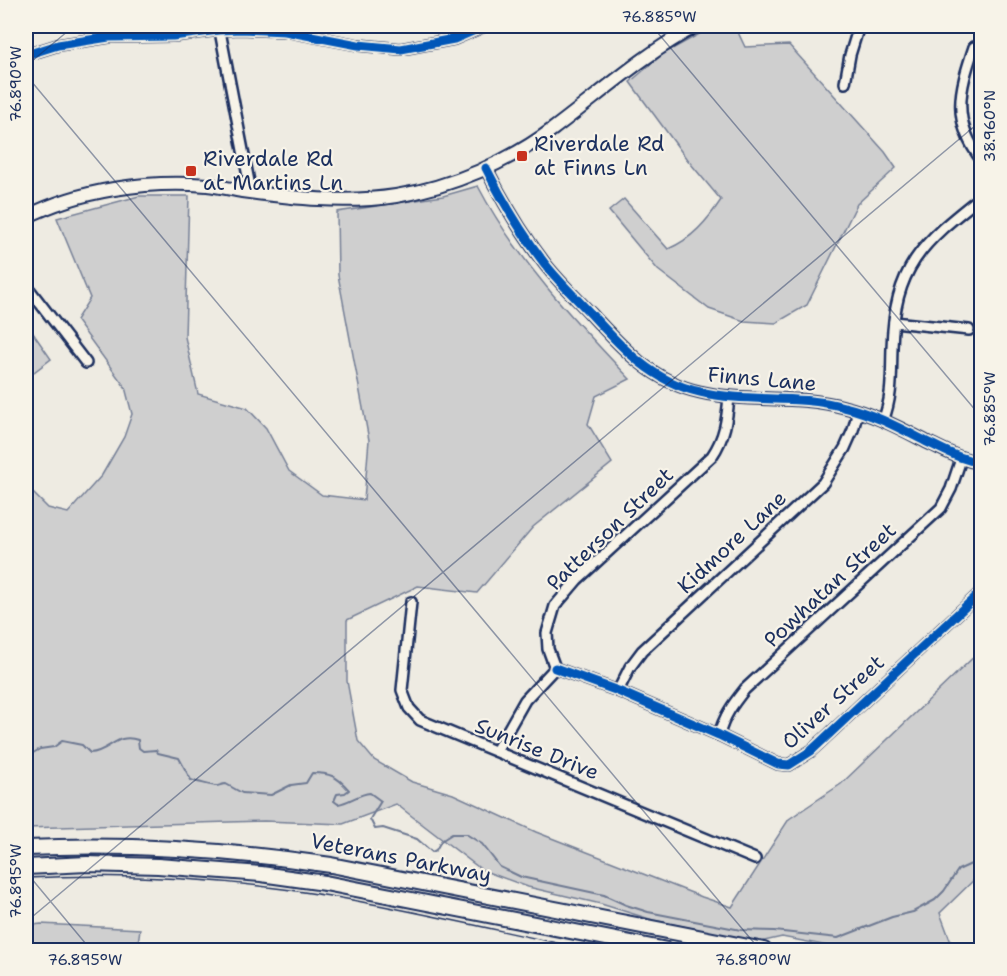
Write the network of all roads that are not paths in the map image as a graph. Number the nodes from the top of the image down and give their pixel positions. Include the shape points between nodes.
1 (484, 26) edge
2 (859, 26) edge
3 (689, 27) edge
4 (219, 28) edge
5 (974, 47) dead end
6 (26, 55) edge
7 (845, 83) dead end
8 (981, 161) edge
9 (486, 168) junction
10 (251, 192) junction
11 (981, 196) edge
12 (26, 217) edge
13 (26, 285) edge
14 (894, 322) junction
15 (969, 330) dead end
16 (86, 363) dead end
17 (729, 397) junction
18 (858, 411) junction
19 (883, 421) junction
20 (961, 459) junction
21 (981, 463) edge
22 (981, 591) edge
23 (411, 602) dead end
24 (555, 668) junction
25 (618, 691) junction
26 (719, 735) junction
27 (496, 751) junction
28 (26, 848) edge
29 (755, 860) dead end
30 (26, 867) edge
31 (667, 951) edge
32 (764, 951) edge

1 - 4 street via 453,39 401,49 285,31
2 - 7 street
3 - 9 main road via 538,140
4 - 6 street via 173,36 109,37
4 - 10 street
5 - 8 street via 963,82 960,109 965,134
9 - 10 main road via 410,193 380,198 326,200
9 - 17 street, Finns Lane via 544,262 631,355 676,385
10 - 12 main road via 192,184 132,187 82,196
11 - 14 street via 920,251 903,281
13 - 16 street
14 - 15 street
14 - 19 street via 892,390
17 - 18 street, Finns Lane via 817,402
17 - 24 street, Patterson Street via 723,437 712,456 577,580 555,606 547,633
18 - 19 street, Finns Lane
18 - 25 street, Kidmore Lane via 845,448 823,483 642,651
19 - 20 street, Finns Lane
20 - 21 street, Finns Lane
20 - 26 street, Powhatan Street via 941,508 745,689 728,710
22 - 26 street, Oliver Street via 796,762 778,764
23 - 27 street, Sunrise Drive via 402,684 410,708 424,724
24 - 25 street, Oliver Street
24 - 27 street via 525,700
25 - 26 street, Oliver Street
27 - 29 street, Sunrise Drive
28 - 32 main road, Veterans Parkway via 192,848 296,859
30 - 31 main road, Veterans Parkway via 158,866 261,874 325,883

